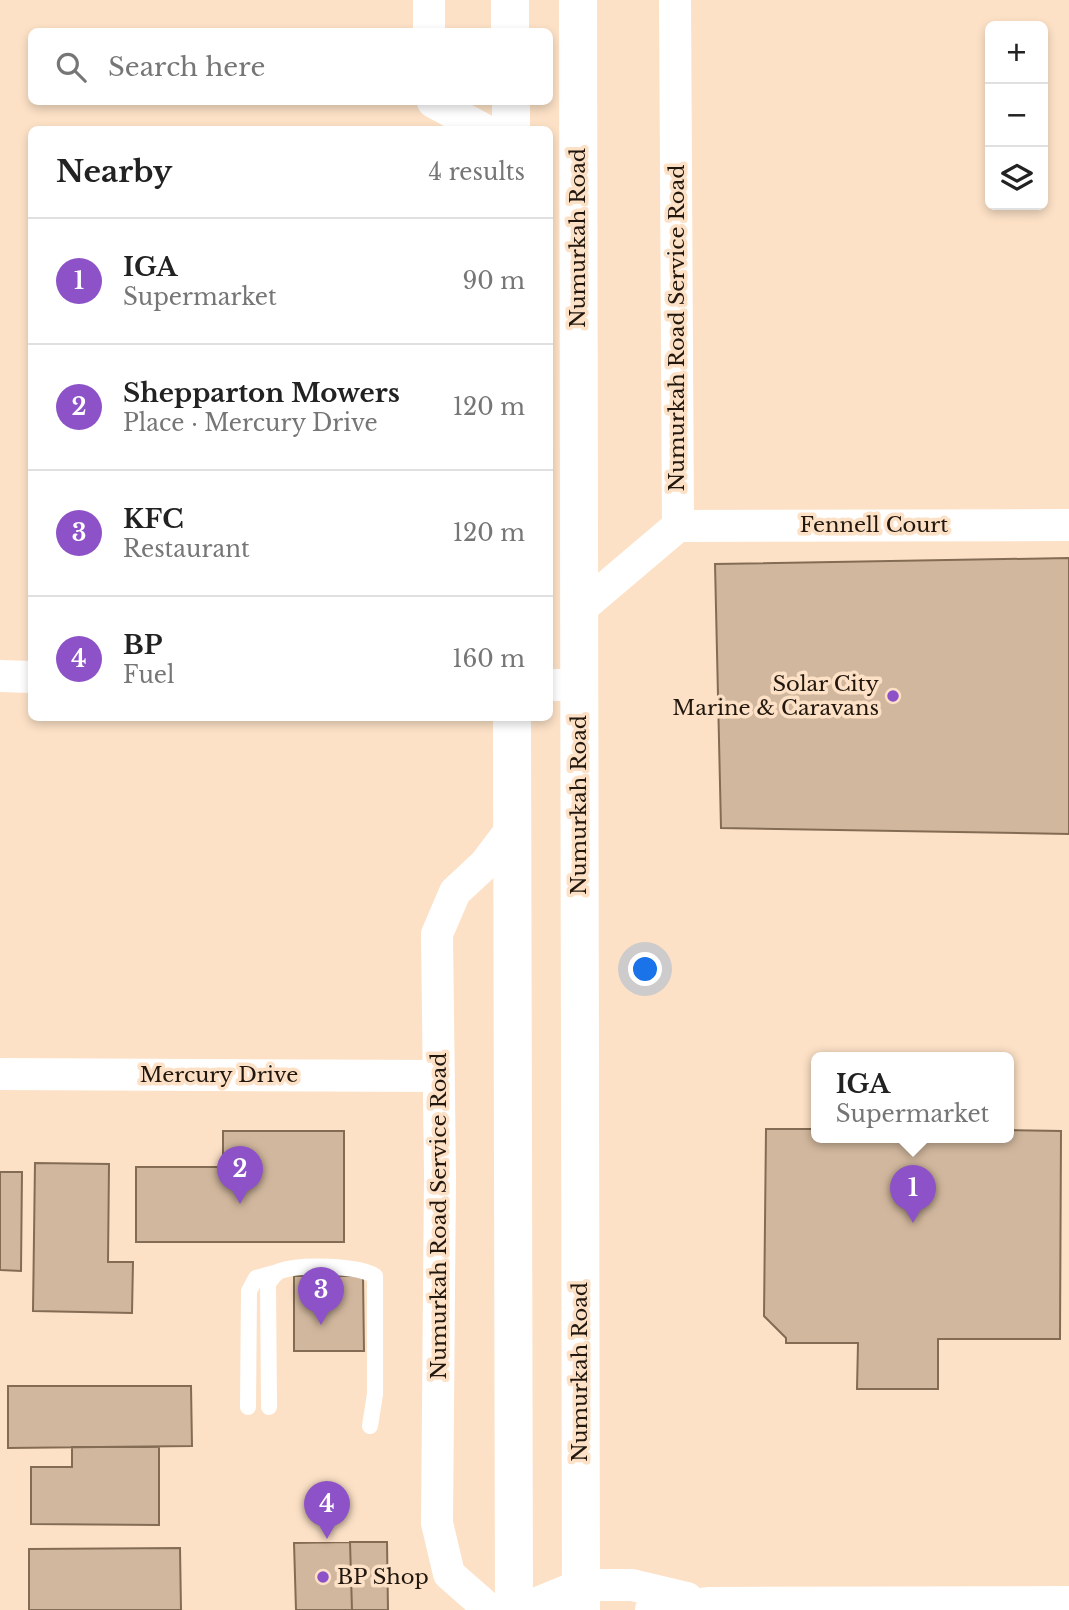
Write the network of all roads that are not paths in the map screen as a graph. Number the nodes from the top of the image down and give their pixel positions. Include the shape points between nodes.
1 (429, 0) edge
2 (510, 0) edge
3 (578, 0) edge
4 (675, 0) edge
5 (429, 28) edge
6 (510, 28) edge
7 (432, 105) edge
8 (438, 105) edge
9 (511, 105) edge
10 (430, 126) edge
11 (477, 126) edge
12 (511, 126) edge
13 (579, 472) junction
14 (553, 514) edge
15 (1069, 525) edge
16 (678, 526) junction
17 (579, 610) junction
18 (0, 676) edge
19 (28, 677) edge
20 (564, 685) edge
21 (512, 721) edge
22 (513, 827) junction
23 (0, 1074) edge
24 (439, 1076) junction
25 (278, 1272) junction
26 (248, 1407) dead end
27 (269, 1407) dead end
28 (370, 1426) dead end
29 (581, 1597) edge
30 (1069, 1602) edge
31 (710, 1603) junction
32 (490, 1610) edge
33 (514, 1610) edge
34 (520, 1610) edge
35 (651, 1610) edge

1 - 5 street
2 - 6 highway
3 - 13 highway, Numurkah Road
4 - 16 street, Numurkah Road Service Road
7 - 10 street
8 - 11 street
9 - 12 highway
13 - 14 highway
13 - 17 highway, Numurkah Road
15 - 16 street, Fennell Court
16 - 17 street
17 - 20 highway, Numurkah Road
18 - 19 street
20 - 29 highway, Numurkah Road
21 - 22 highway
22 - 24 street, Numurkah Road Service Road via 485,864 455,892 438,934
22 - 33 highway
23 - 24 street, Mercury Drive
24 - 32 street, Numurkah Road Service Road via 438,1523 449,1574
25 - 26 lane via 256,1278 249,1291
25 - 27 lane via 268,1283
25 - 28 lane via 363,1269 374,1276
29 - 31 street via 632,1585
29 - 34 street
30 - 31 street
31 - 35 street

